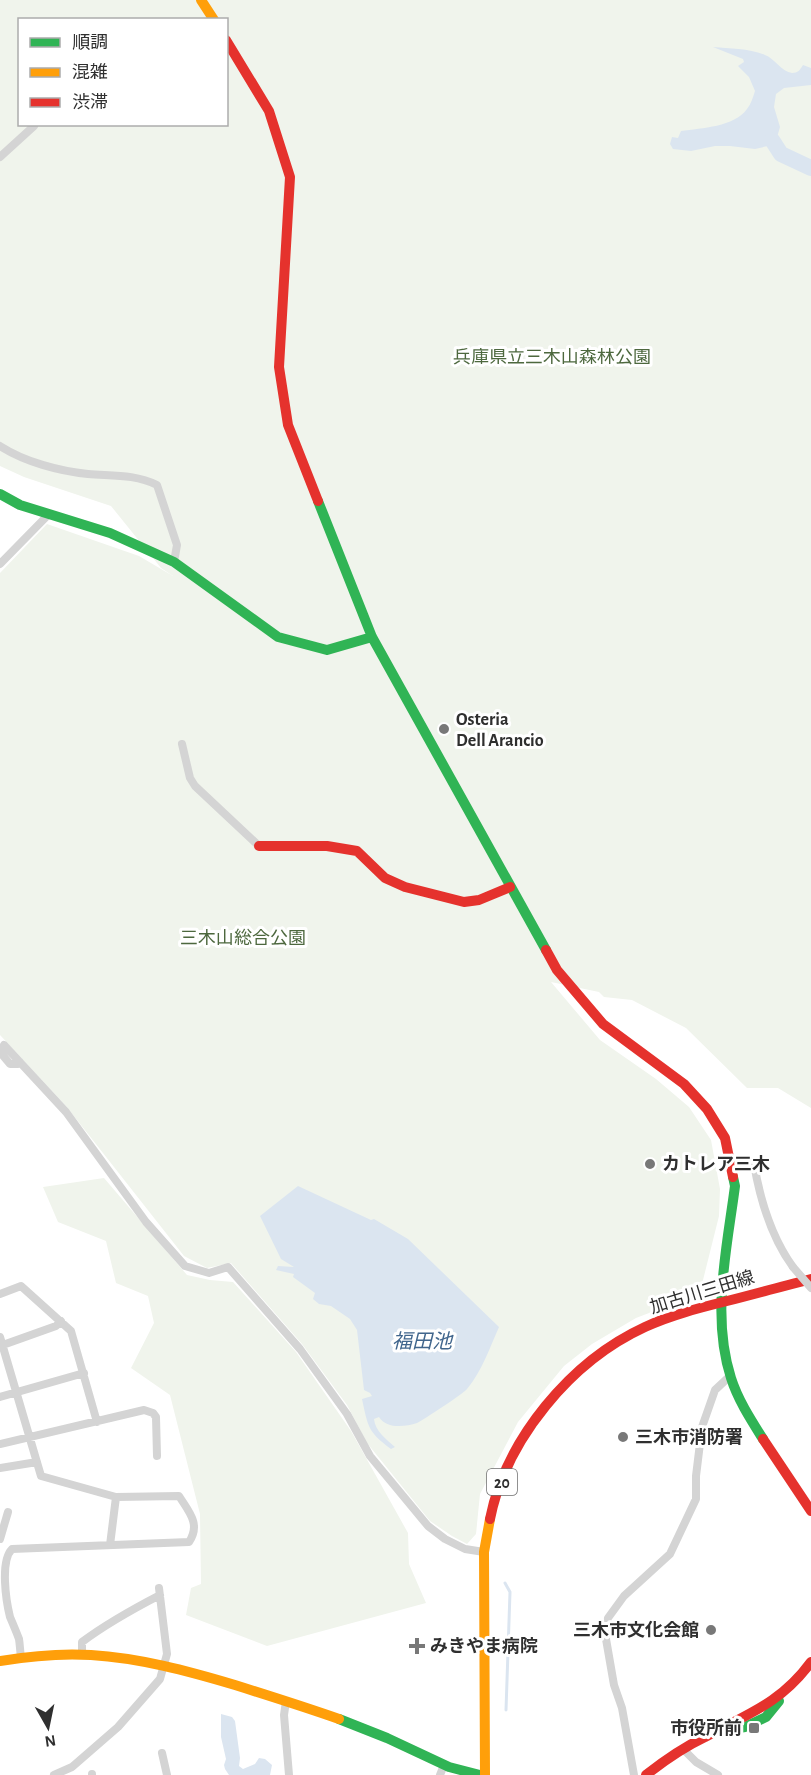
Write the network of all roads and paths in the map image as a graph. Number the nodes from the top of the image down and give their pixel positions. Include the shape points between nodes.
1 (201, 0) edge
2 (213, 18) edge
3 (228, 43) edge
4 (34, 126) edge
5 (0, 157) edge
6 (0, 446) edge
7 (0, 494) edge
8 (49, 514) junction
9 (174, 562) junction
10 (0, 564) edge
11 (372, 637) junction
12 (182, 744) dead end
13 (259, 846) joint
14 (510, 887) junction
15 (0, 1052) edge
16 (730, 1161) junction
17 (811, 1279) edge
18 (811, 1288) edge
19 (0, 1294) edge
20 (721, 1301) junction
21 (61, 1321) junction
22 (1, 1342) edge
23 (84, 1373) junction
24 (730, 1376) junction
25 (16, 1392) junction
26 (0, 1397) edge
27 (96, 1422) junction
28 (30, 1437) junction
29 (0, 1444) edge
30 (157, 1455) dead end
31 (37, 1462) junction
32 (0, 1468) edge
33 (116, 1497) junction
34 (811, 1511) edge
35 (8, 1512) dead end
36 (0, 1539) edge
37 (0, 1545) edge
38 (110, 1545) junction
39 (484, 1552) junction
40 (7, 1554) junction
41 (82, 1654) junction
42 (21, 1657) junction
43 (0, 1661) edge
44 (811, 1662) edge
45 (164, 1665) junction
46 (286, 1701) junction
47 (683, 1749) junction
48 (162, 1754) dead end
49 (442, 1770) edge
50 (57, 1774) edge
51 (167, 1775) edge
52 (289, 1775) edge
53 (480, 1775) edge
54 (485, 1775) edge
55 (634, 1775) edge
56 (646, 1775) edge
57 (718, 1775) edge

1 - 2 street
3 - 11 street via 268,111 290,177 279,367 288,425
4 - 5 street
6 - 9 street via 53,468 131,476 157,485 177,545
7 - 8 street
8 - 9 street via 110,533
8 - 10 street
9 - 11 street via 278,637 327,650
11 - 14 street
12 - 13 street via 195,786
13 - 14 street via 327,846 357,851 385,878 464,902
14 - 16 street via 557,970 603,1024 684,1084 707,1109 725,1138
15 - 39 street via 4,1045 66,1112 146,1222 185,1266 209,1273 228,1267 300,1349 347,1414 370,1456 428,1526 465,1549
16 - 18 street, bridge via 754,1164 759,1193 783,1253
16 - 20 street via 735,1186
17 - 20 street, 加古川三田線 / 20
19 - 21 street via 21,1286
20 - 24 street via 723,1347
20 - 39 street, 加古川三田線 / 20 via 680,1313 622,1339 582,1368 548,1403 517,1445 494,1500
21 - 22 street via 57,1326
21 - 23 street via 71,1331
22 - 25 street
23 - 25 street
23 - 27 street
24 - 34 street via 752,1422
24 - 55 street via 715,1390 702,1427 696,1499 670,1554 624,1596 608,1618 606,1639
25 - 26 street
25 - 28 street
27 - 28 street
27 - 30 street via 144,1410 153,1413
28 - 29 street
28 - 31 street
31 - 32 street
31 - 33 street via 42,1476
33 - 38 street
33 - 38 street via 179,1496 194,1521 194,1533 189,1542
35 - 36 street
37 - 40 street
38 - 40 street via 12,1549
39 - 54 street, 加古川三田線 / 20
40 - 42 street via 6,1591
41 - 42 street
41 - 45 street
41 - 45 street via 82,1642 160,1592 167,1654
42 - 43 street
44 - 47 street via 796,1682 768,1705
45 - 46 street
45 - 50 street via 160,1679 118,1727 72,1767
46 - 49 street via 400,1743
46 - 52 street
47 - 56 street
47 - 57 street
48 - 51 street
49 - 53 street

